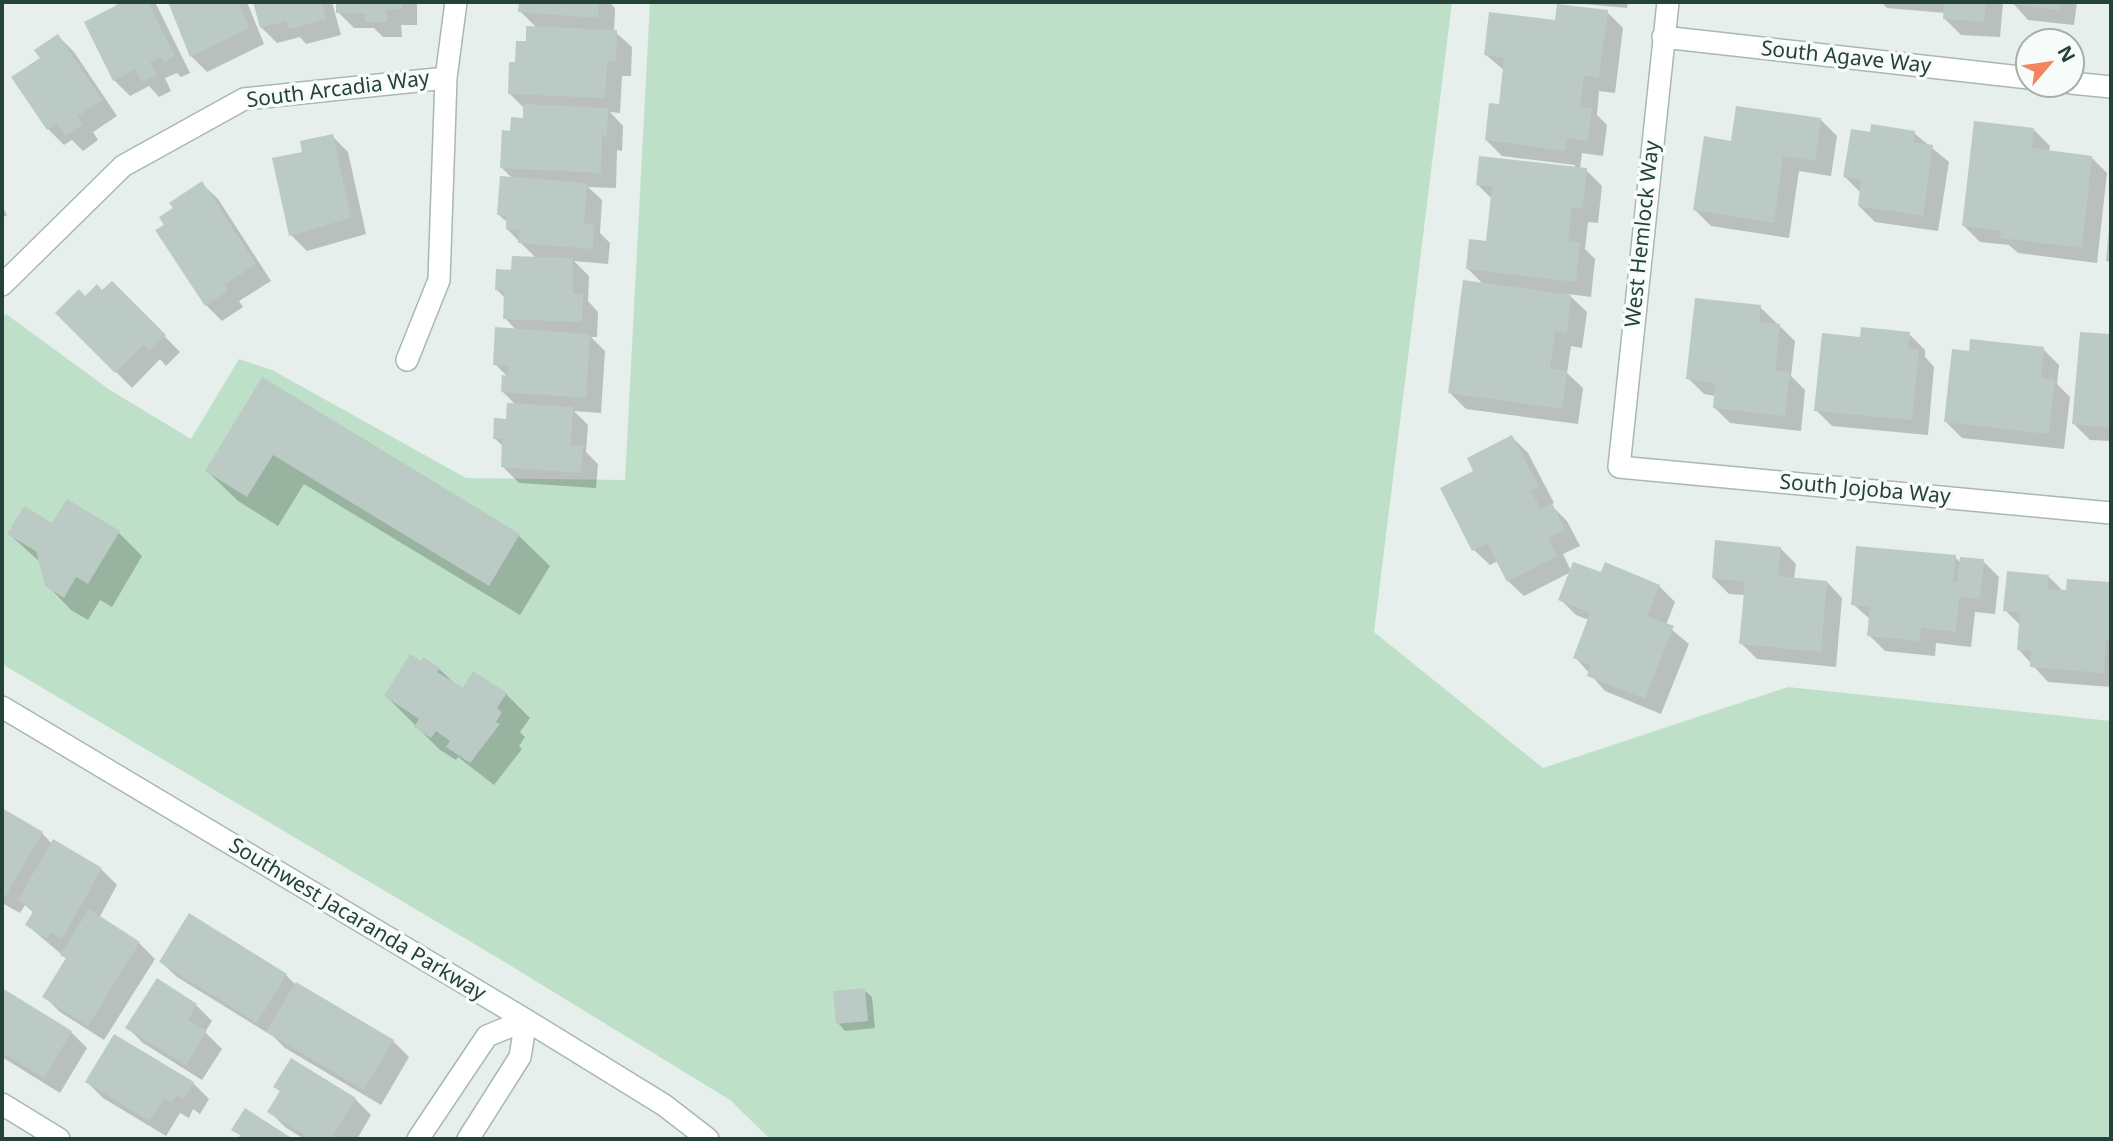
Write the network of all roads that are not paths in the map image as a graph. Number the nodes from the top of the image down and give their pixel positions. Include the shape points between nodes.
1 (456, 2) edge
2 (1668, 2) edge
3 (1662, 37) junction
4 (2015, 76) edge
5 (446, 78) junction
6 (2085, 84) edge
7 (2111, 87) edge
8 (2, 285) edge
9 (407, 360) dead end
10 (1619, 467) joint
11 (2111, 513) edge
12 (2, 708) edge
13 (526, 1020) junction
14 (2, 1104) edge
15 (59, 1139) edge
16 (418, 1139) edge
17 (468, 1139) edge
18 (708, 1139) edge

1 - 5 street
2 - 3 street, West Hemlock Way
3 - 4 street, South Agave Way
3 - 10 street, West Hemlock Way
5 - 8 street, South Arcadia Way via 244,99 122,166
5 - 9 street via 439,280
6 - 7 street
10 - 11 street, South Jojoba Way
12 - 13 street, Southwest Jacaranda Parkway
13 - 16 street via 487,1036
13 - 17 street via 520,1057
13 - 18 street, Southwest Jacaranda Parkway via 664,1105
14 - 15 street

